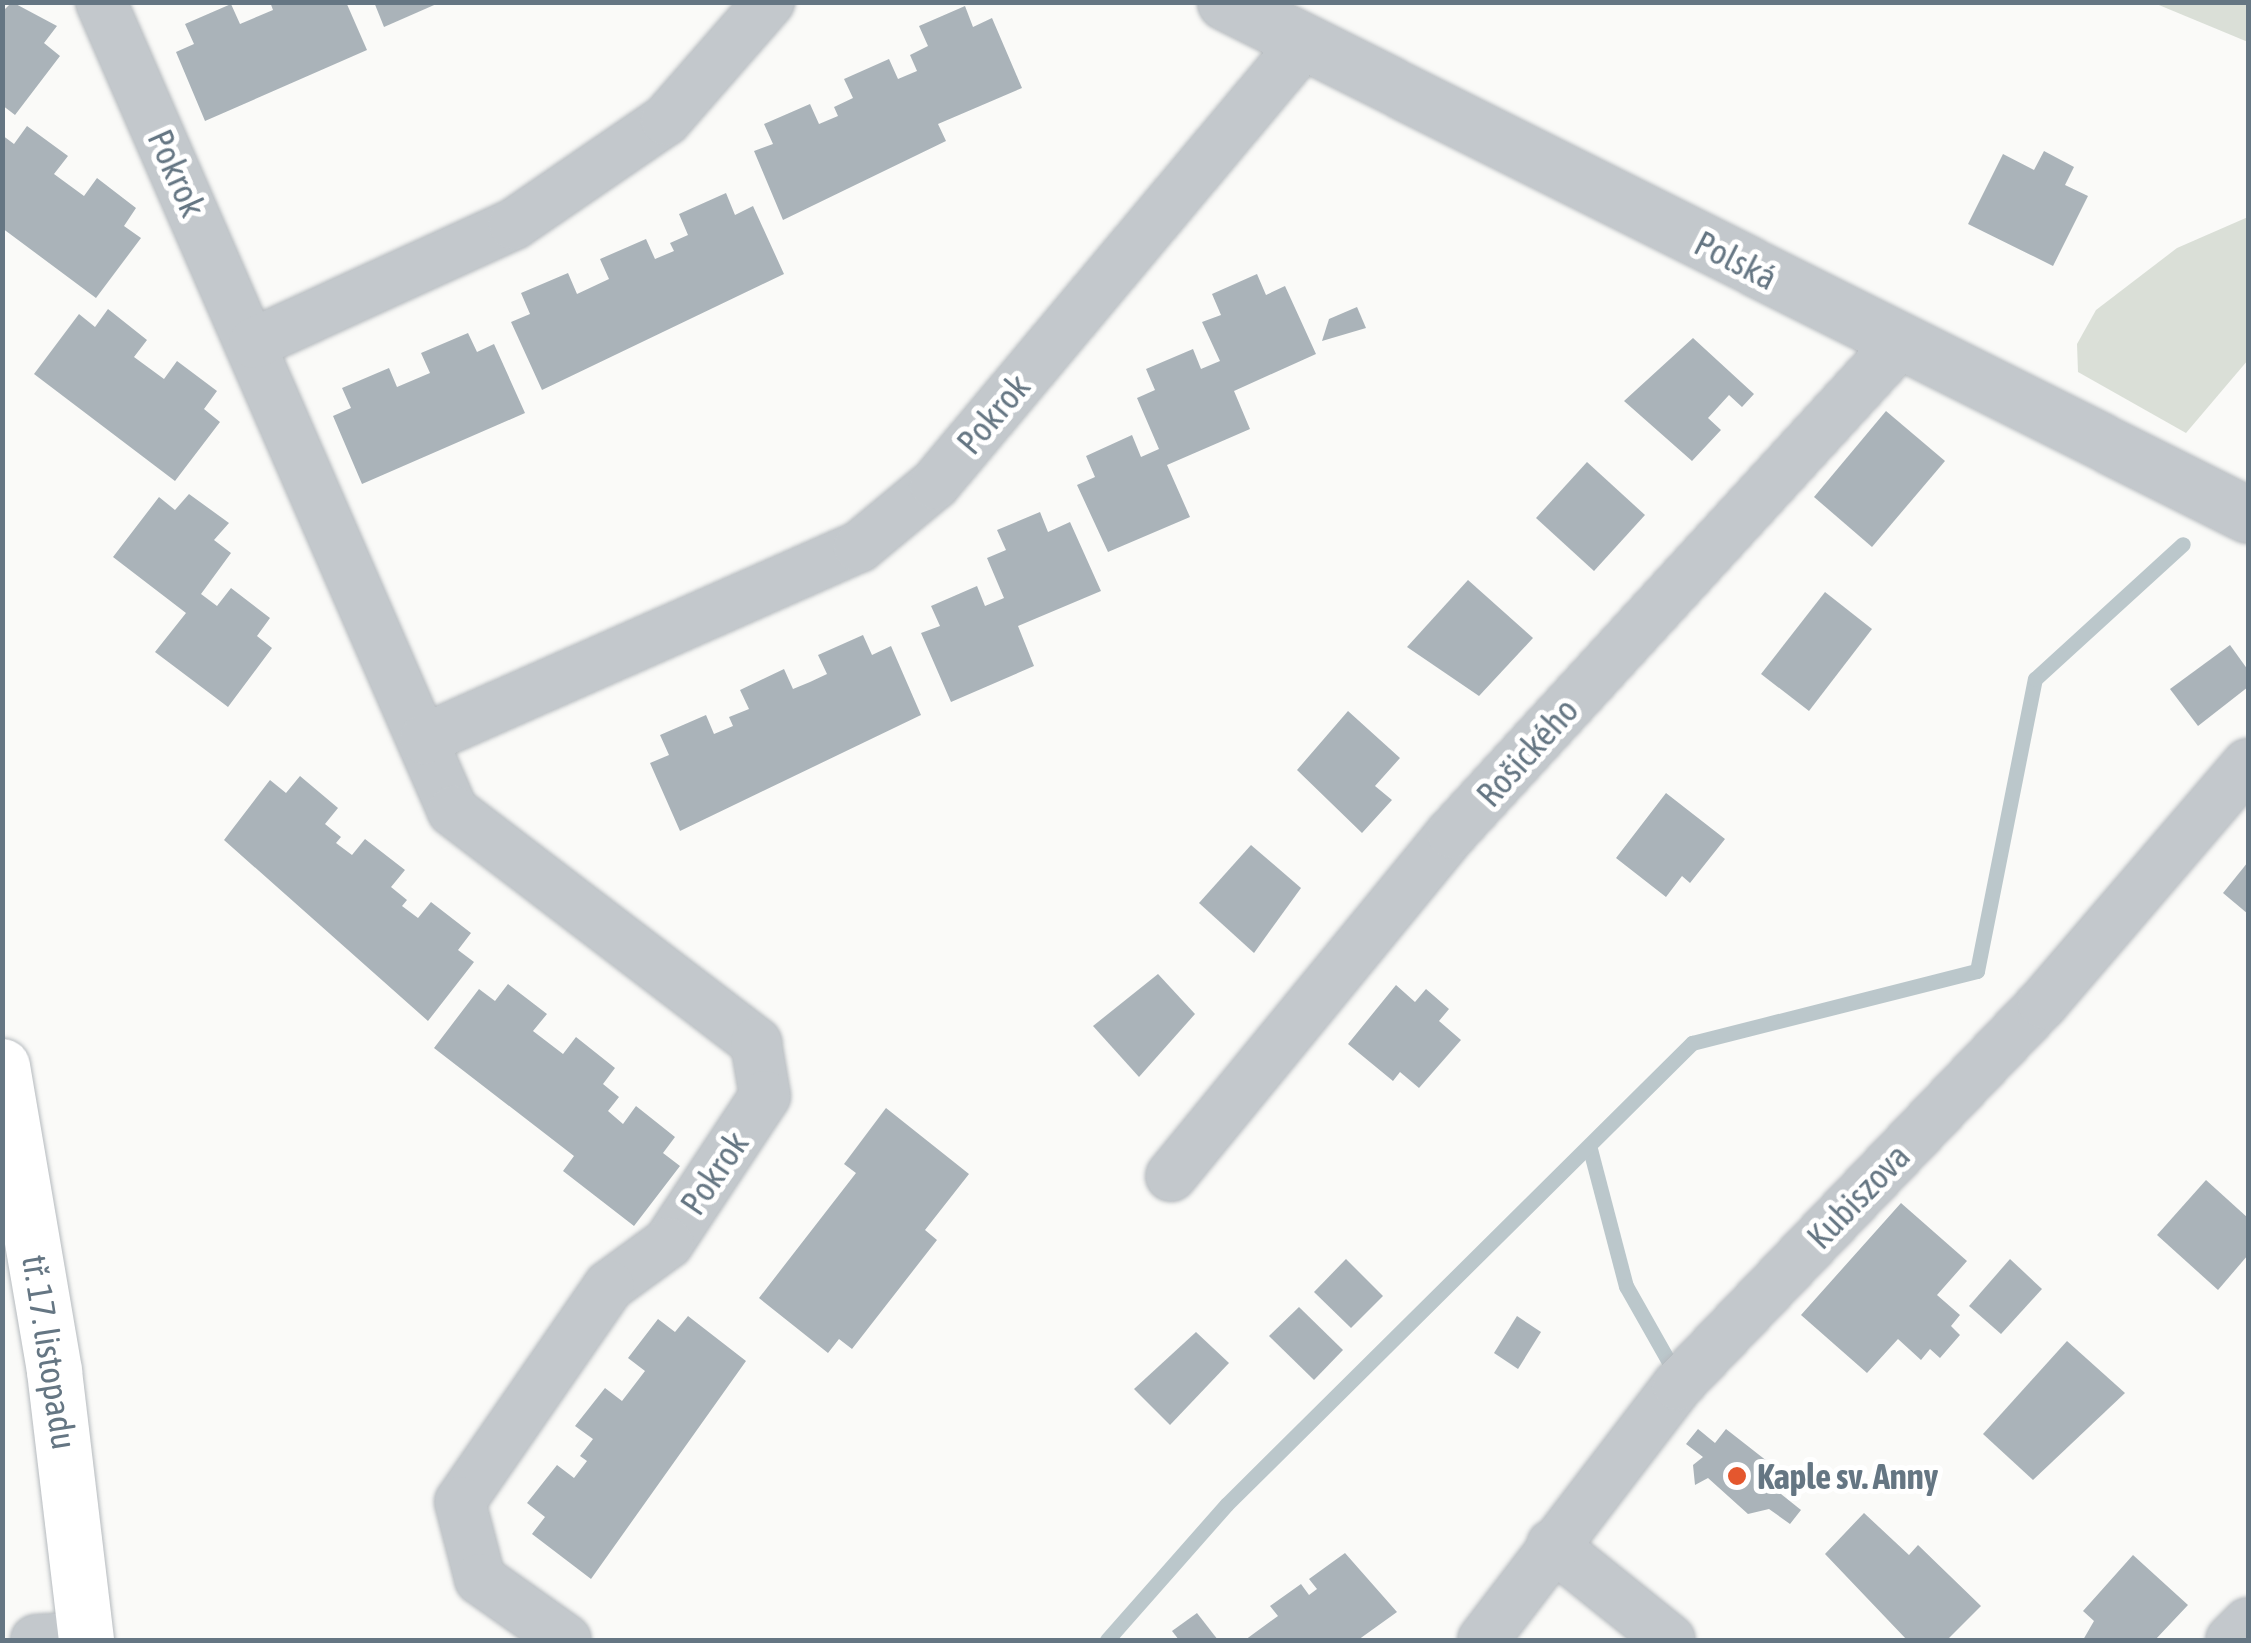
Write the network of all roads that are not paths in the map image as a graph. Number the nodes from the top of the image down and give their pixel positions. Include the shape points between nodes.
1 (101, 2) edge
2 (769, 2) edge
3 (1224, 2) edge
4 (1304, 43) junction
5 (254, 343) junction
6 (1900, 343) junction
7 (2248, 515) edge
8 (425, 739) junction
9 (2248, 764) edge
10 (2, 1066) edge
11 (1171, 1176) dead end
12 (1552, 1545) junction
13 (2248, 1623) edge
14 (2, 1639) edge
15 (60, 1640) edge
16 (566, 1640) edge
17 (1483, 1640) edge
18 (1670, 1640) edge
19 (2231, 1640) edge

1 - 5 street, Pokrok
2 - 5 street via 666,120 514,224
3 - 4 street, Polská
4 - 6 street, Polská
4 - 8 street, Pokrok via 935,484 859,548
5 - 8 street, Pokrok
6 - 7 street, Polská
6 - 11 street, Rošického via 1452,834
8 - 16 street, Pokrok via 453,811 756,1043 765,1096 668,1243 609,1286 460,1502 480,1580
9 - 12 street, Kubiszova via 2043,1004 1678,1386
10 - 15 main road, tř. 17. listopadu via 54,1371
12 - 17 street, Kubiszova
12 - 18 street
13 - 19 street
14 - 15 street

